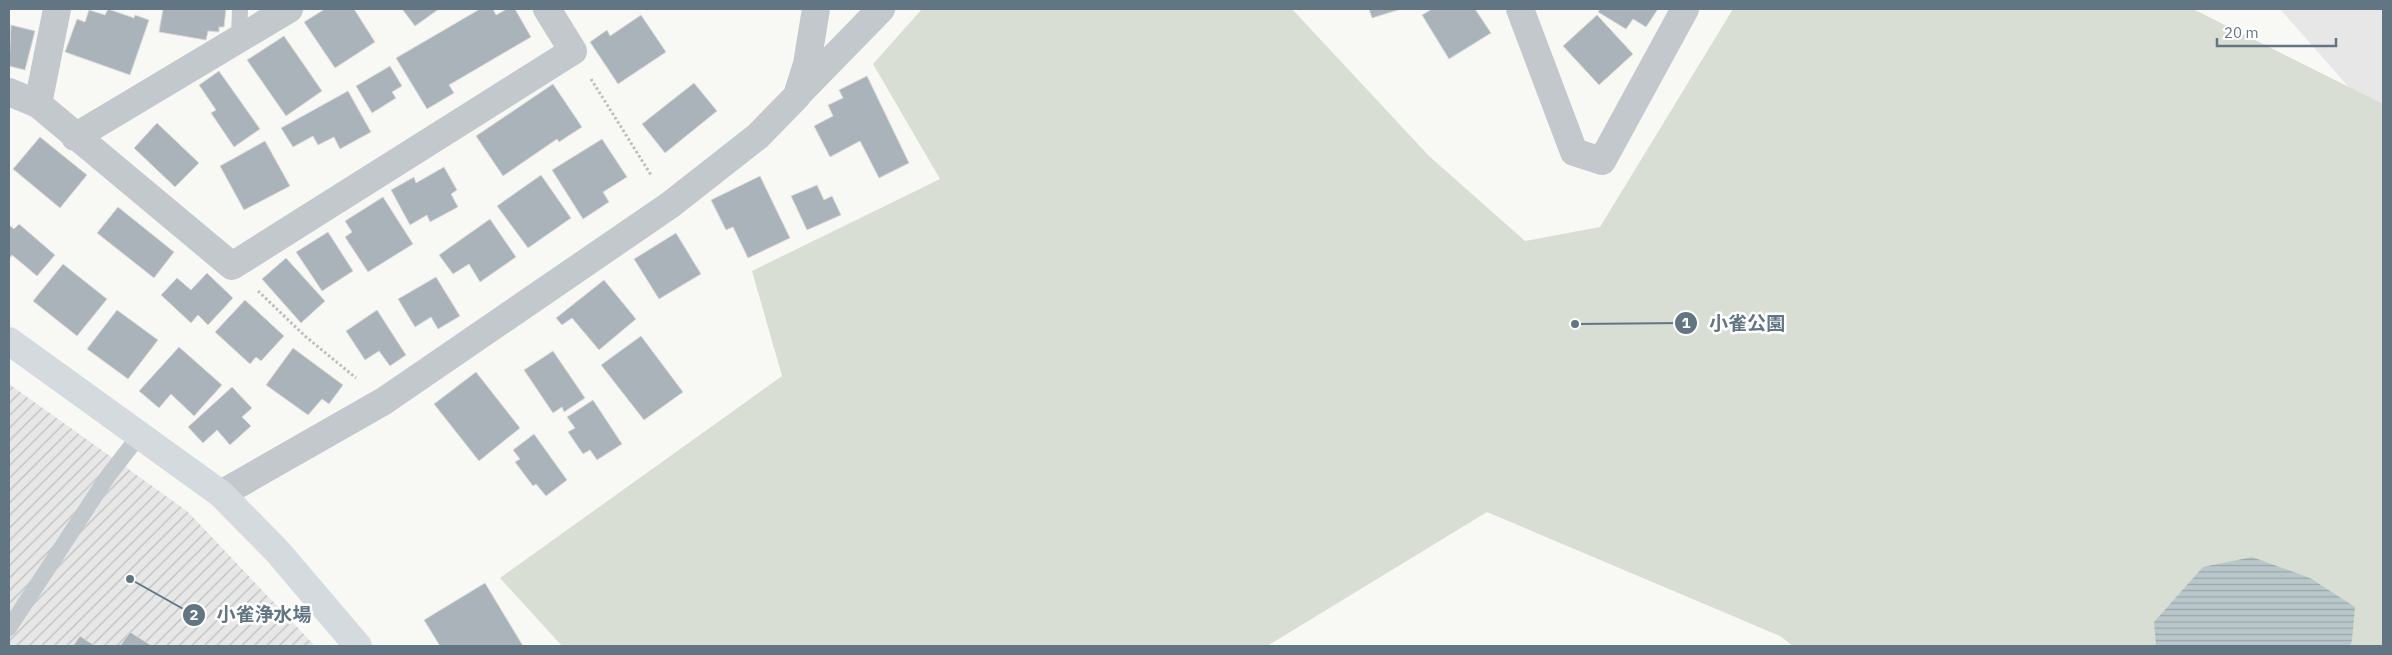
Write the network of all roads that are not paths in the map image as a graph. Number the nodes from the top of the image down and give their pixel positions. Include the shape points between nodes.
1 (57, 9) edge
2 (240, 9) edge
3 (289, 9) edge
4 (547, 9) edge
5 (816, 9) edge
6 (881, 9) edge
7 (1520, 9) edge
8 (1685, 9) edge
9 (239, 38) junction
10 (9, 92) edge
11 (797, 96) junction
12 (38, 104) junction
13 (75, 137) junction
14 (9, 341) edge
15 (139, 436) junction
16 (221, 494) junction
17 (9, 628) edge
18 (358, 646) edge

1 - 12 street
2 - 9 lane
3 - 9 street
4 - 13 street via 574,51 232,266
5 - 11 street via 808,64
6 - 11 street
7 - 8 street via 1574,152 1602,161
9 - 13 street
10 - 12 street
11 - 16 street via 758,136 670,205 384,401
12 - 13 street
14 - 15 street
15 - 16 street
15 - 17 lane via 108,476
16 - 18 street via 277,551

